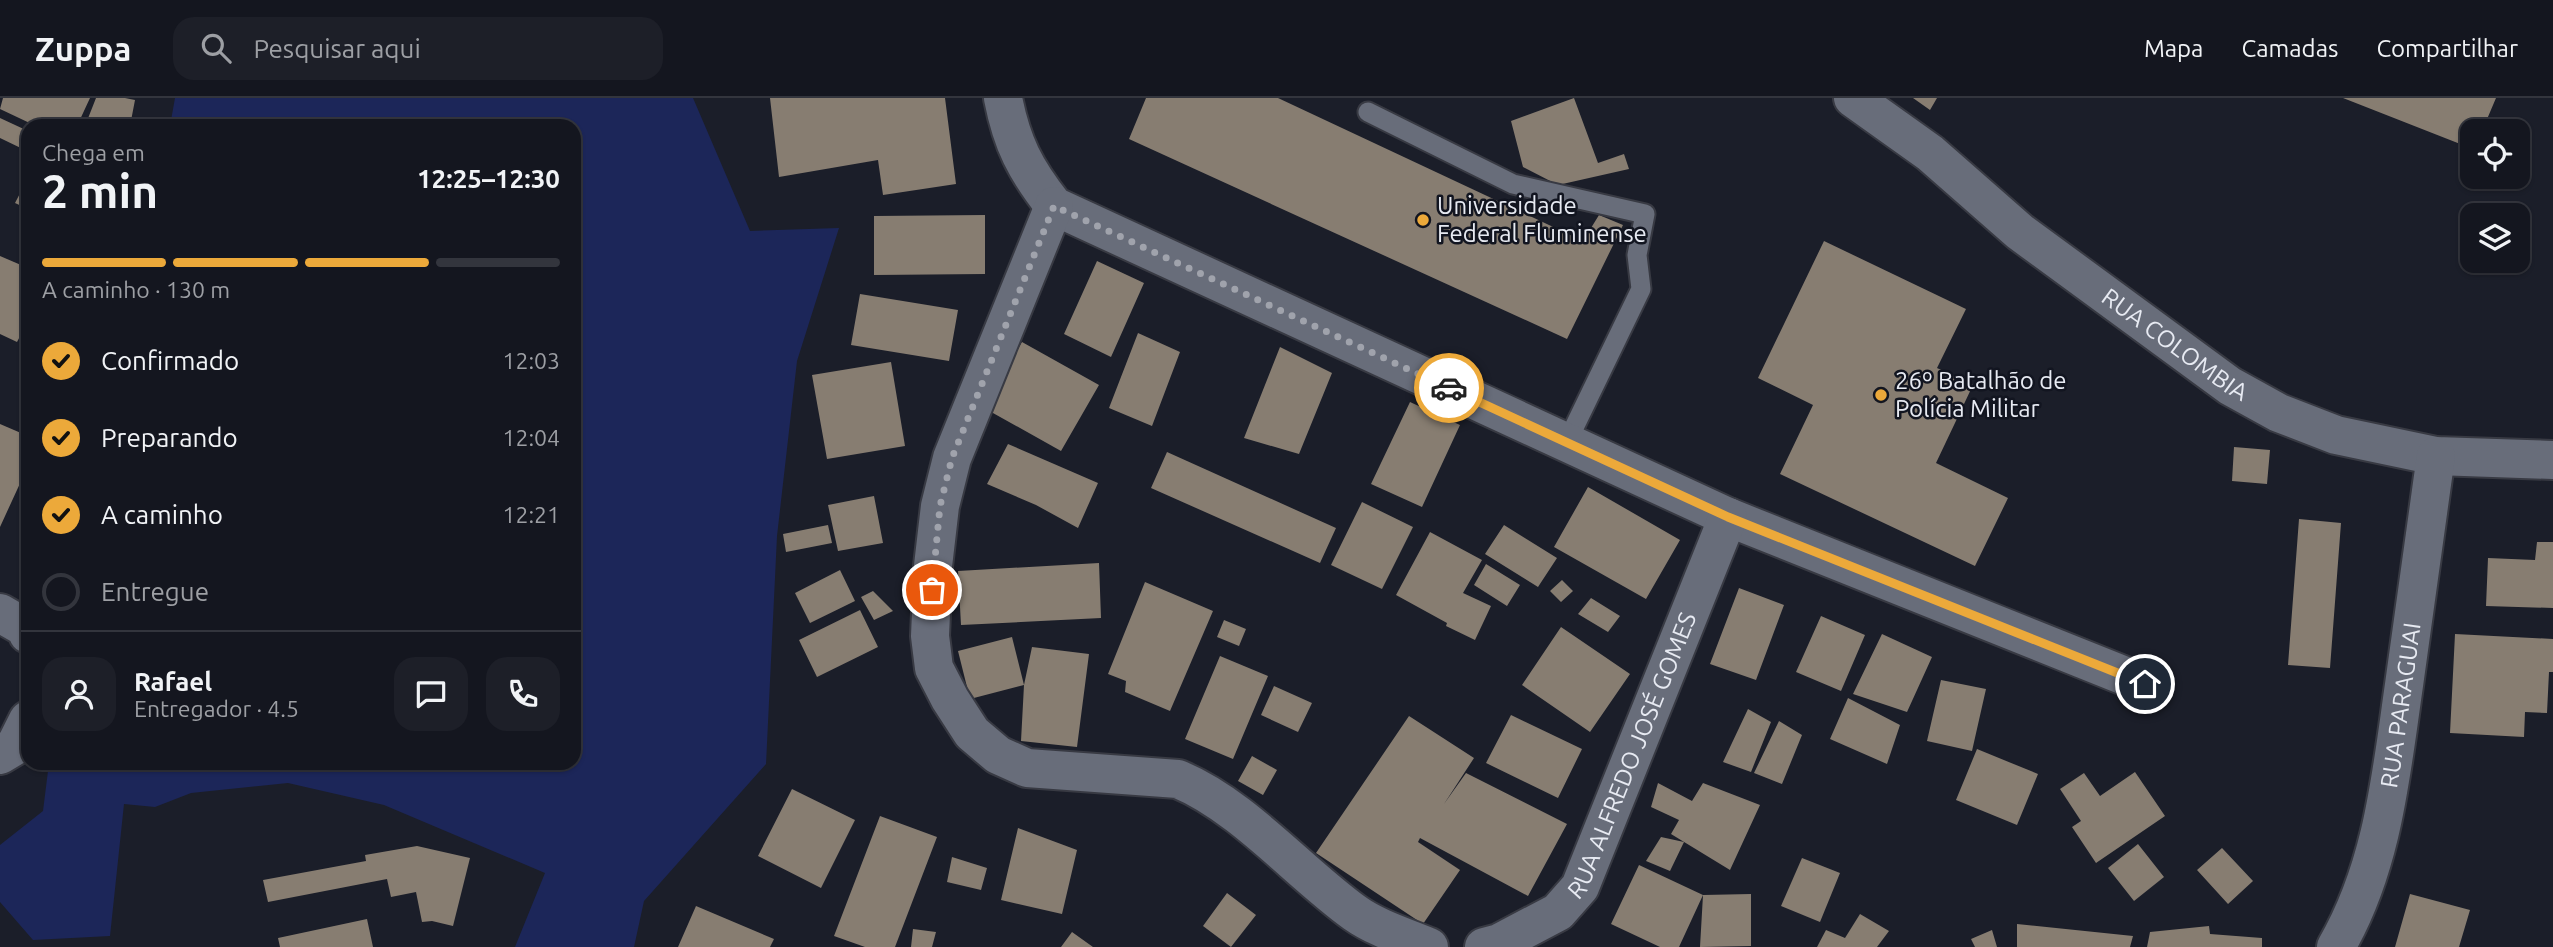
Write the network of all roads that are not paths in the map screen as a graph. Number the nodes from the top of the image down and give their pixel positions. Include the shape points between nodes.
1 (1003, 98) edge
2 (1853, 98) edge
3 (1368, 112) dead end
4 (1054, 206) junction
5 (1567, 442) junction
6 (2436, 456) junction
7 (2553, 460) edge
8 (1728, 517) junction
9 (0, 613) edge
10 (21, 625) edge
11 (2145, 684) dead end
12 (21, 734) edge
13 (0, 755) edge
14 (1429, 947) edge
15 (1484, 947) edge
16 (2336, 947) edge

1 - 4 street via 1017,151
2 - 6 street, RUA COLOMBIA via 1930,153 2020,232 2230,386 2279,413 2336,435
3 - 5 lane via 1513,184 1645,214 1637,255 1641,289
4 - 5 street
4 - 14 street via 952,458 940,506 933,566 930,636 934,668 972,733 998,755 1027,768 1178,779 1194,786 1277,846 1356,914
5 - 8 street
6 - 7 street, RUA COLOMBIA
6 - 16 street, RUA PARAGUAI via 2386,813 2368,879
8 - 11 street
8 - 15 street, RUA ALFREDO JOSÉ GOMES via 1580,887 1558,912
9 - 10 street
12 - 13 street via 15,746

